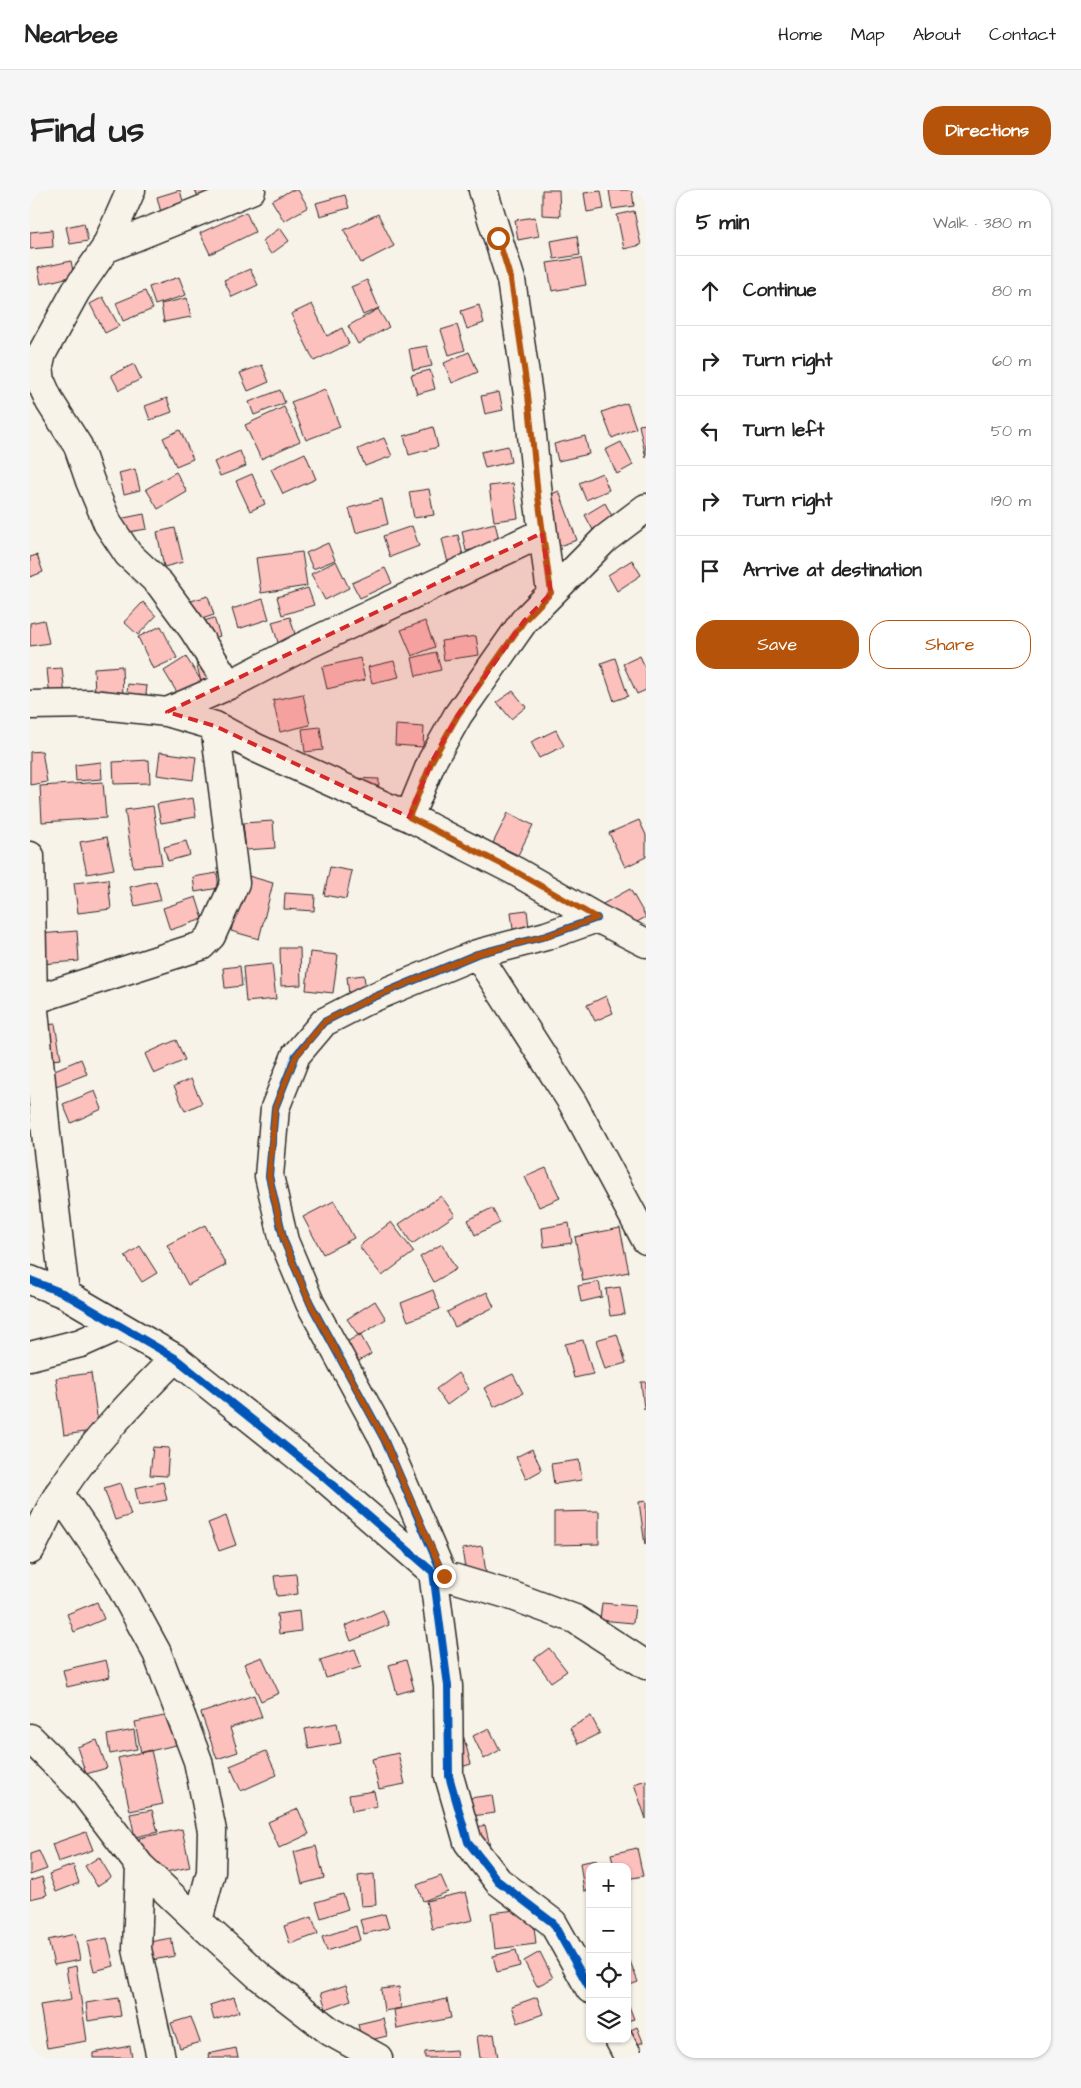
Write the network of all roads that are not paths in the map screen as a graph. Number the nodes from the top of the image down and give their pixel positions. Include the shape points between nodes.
1 (131, 190) edge
2 (251, 190) edge
3 (483, 190) edge
4 (104, 249) junction
5 (646, 508) edge
6 (542, 532) junction
7 (551, 593) junction
8 (229, 685) junction
9 (30, 705) edge
10 (167, 712) junction
11 (215, 726) junction
12 (409, 817) junction
13 (30, 856) edge
14 (597, 918) junction
15 (646, 943) edge
16 (477, 954) junction
17 (33, 1000) junction
18 (646, 1240) edge
19 (30, 1280) edge
20 (65, 1294) junction
21 (119, 1326) junction
22 (30, 1356) edge
23 (175, 1358) junction
24 (59, 1493) junction
25 (30, 1550) edge
26 (438, 1574) junction
27 (646, 1665) edge
28 (30, 1738) edge
29 (140, 1866) junction
30 (198, 1921) junction
31 (586, 1981) edge
32 (620, 2043) edge
33 (161, 2058) edge
34 (378, 2058) edge
35 (629, 2058) edge

1 - 4 street
2 - 4 street
3 - 6 street via 511,280 528,395
4 - 8 street via 76,291 42,353 39,366 41,382 78,446 108,524 128,554 160,584
5 - 7 street via 605,539
6 - 7 street
6 - 8 street
7 - 12 street via 524,621 458,715 432,761
8 - 10 street
9 - 10 street via 92,704
10 - 11 street
11 - 12 street via 256,748
11 - 17 street via 235,883 211,936 201,946
12 - 14 street via 515,871
13 - 17 street
14 - 15 street
14 - 16 street via 546,936
16 - 18 street via 572,1102
16 - 26 street via 367,1000 324,1022 296,1056 275,1108 269,1176 284,1241 310,1303 384,1439
17 - 20 street
19 - 20 street
20 - 21 street
21 - 22 street via 82,1343
21 - 23 street
23 - 24 street via 96,1443
23 - 26 street
24 - 25 street
24 - 30 street via 113,1572 157,1653 198,1761 212,1831 211,1872
26 - 27 street via 510,1595 575,1619
26 - 31 street via 448,1686 449,1776 468,1842 498,1881 552,1923
28 - 29 street via 82,1790
29 - 30 street
29 - 33 street via 137,1948
30 - 34 street via 331,2032
32 - 35 street

